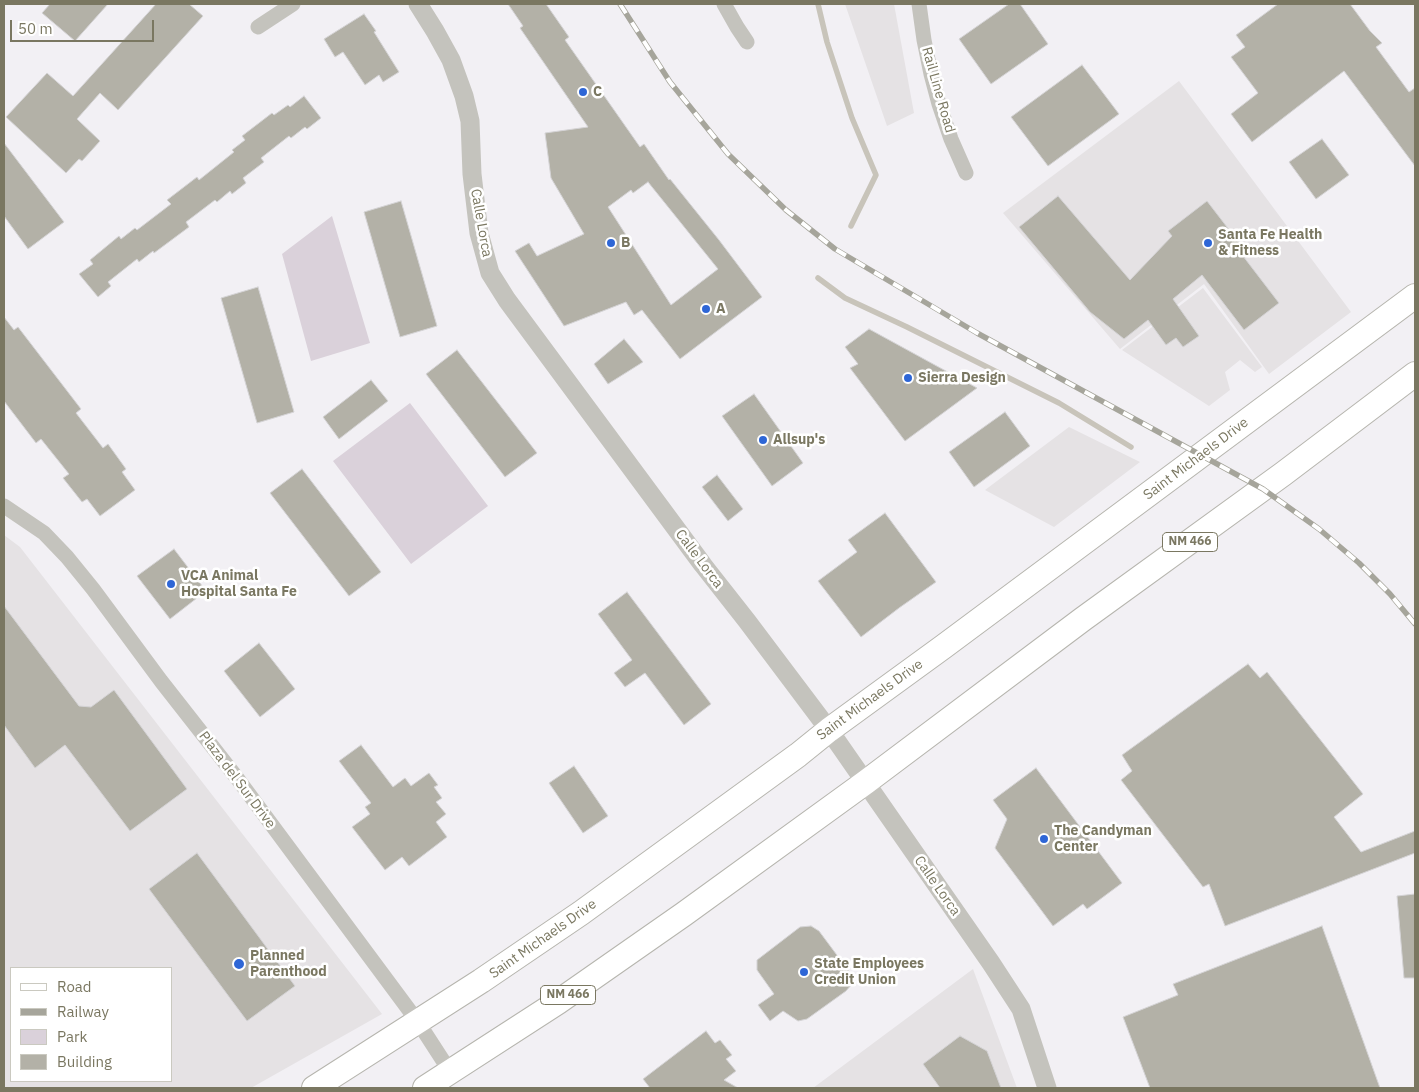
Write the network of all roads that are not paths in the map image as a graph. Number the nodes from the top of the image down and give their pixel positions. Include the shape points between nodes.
1 (293, 4) edge
2 (418, 4) edge
3 (724, 4) edge
4 (919, 4) edge
5 (258, 27) dead end
6 (747, 42) dead end
7 (966, 173) dead end
8 (1415, 296) edge
9 (1415, 374) edge
10 (4, 506) edge
11 (829, 730) junction
12 (866, 782) junction
13 (418, 1022) junction
14 (451, 1072) junction
15 (314, 1088) edge
16 (425, 1088) edge
17 (1047, 1088) edge

1 - 5 street
2 - 11 street, Calle Lorca via 451,60 464,96 470,121 479,233 490,273 633,471
3 - 6 street
4 - 7 street, Rail Line Road via 937,97
8 - 11 main road, Saint Michaels Drive
9 - 12 main road, NM 466
10 - 13 street, Plaza del Sur Drive via 44,533 93,588
11 - 12 street, Calle Lorca
11 - 13 main road, Saint Michaels Drive via 581,913
12 - 14 main road, NM 466 via 684,914
12 - 17 street, Calle Lorca via 1021,1009
13 - 14 street, Plaza del Sur Drive
13 - 15 main road, Saint Michaels Drive
14 - 16 main road, NM 466

